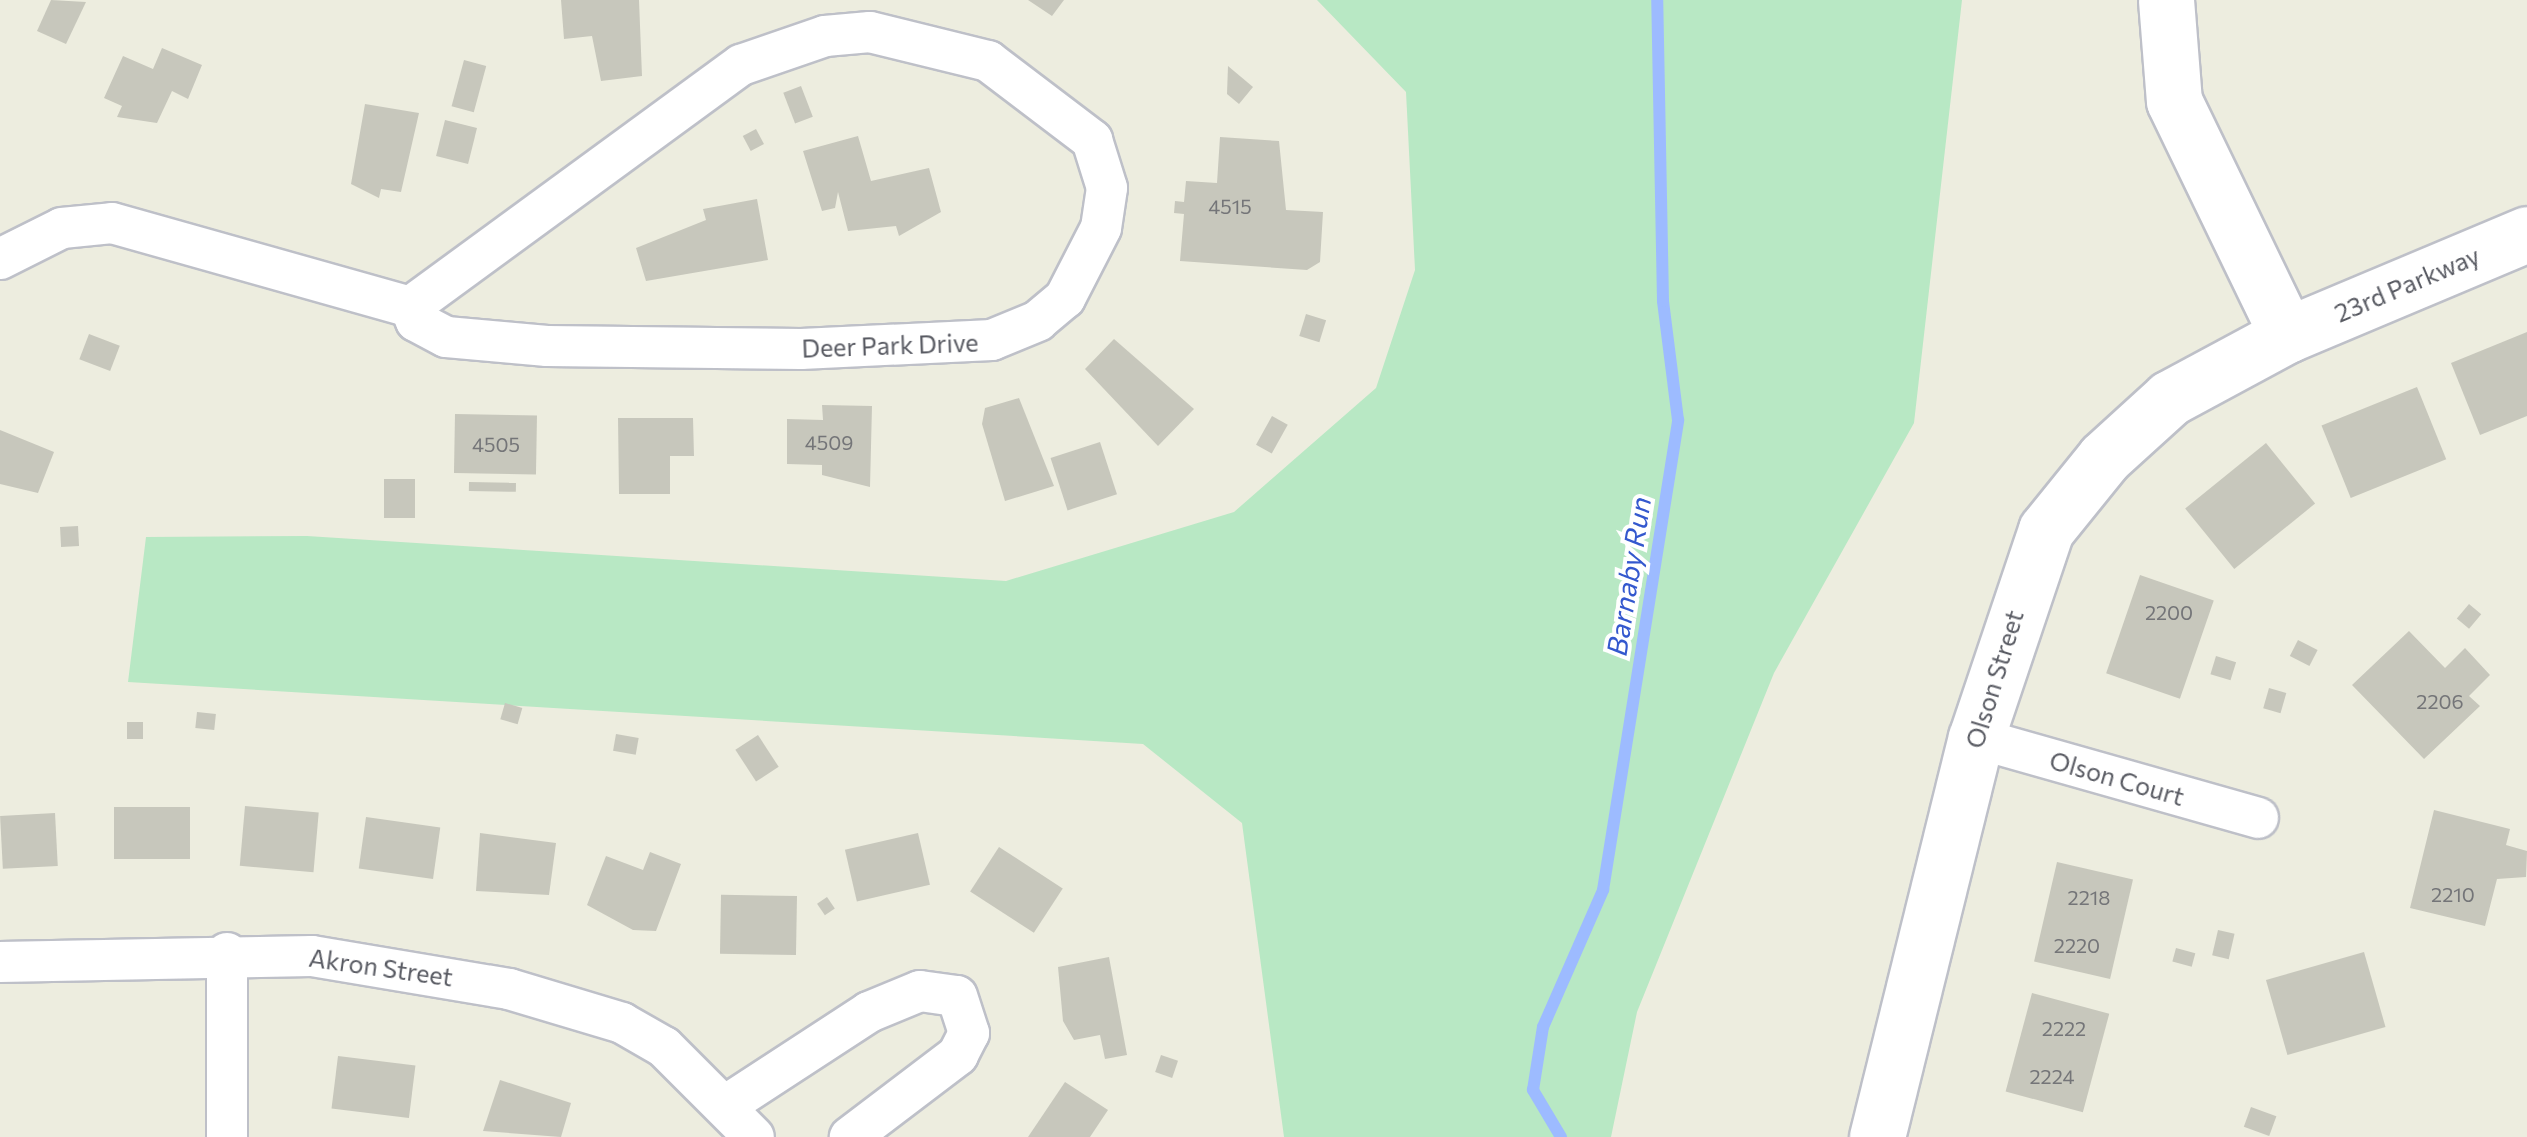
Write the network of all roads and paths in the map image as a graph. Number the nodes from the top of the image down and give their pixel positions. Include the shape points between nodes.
1 (2166, 0) edge
2 (2527, 234) edge
3 (0, 258) edge
4 (410, 307) junction
5 (2286, 335) junction
6 (1976, 738) junction
7 (2258, 818) dead end
8 (227, 954) junction
9 (0, 962) edge
10 (728, 1104) junction
11 (226, 1137) edge
12 (754, 1137) edge
13 (850, 1137) edge
14 (1877, 1137) edge

1 - 5 street via 2174,100
2 - 5 street, 23rd Parkway
3 - 4 street, Deer Park Drive via 62,228 112,224
4 - 4 street, Deer Park Drive via 446,336 546,346 992,340 1038,321 1087,264 1103,215 1102,161 1064,115 988,62 884,35 825,36 741,65
5 - 6 street, Olson Street via 2170,398 2104,458 2046,530
6 - 7 street, Olson Court
6 - 14 street, Olson Street
8 - 9 street, Akron Street
8 - 10 street, Akron Street via 416,967 571,1006 664,1047
8 - 11 street
10 - 12 street, Akron Street
10 - 13 street via 902,996 935,991 965,1004 969,1034 958,1055

